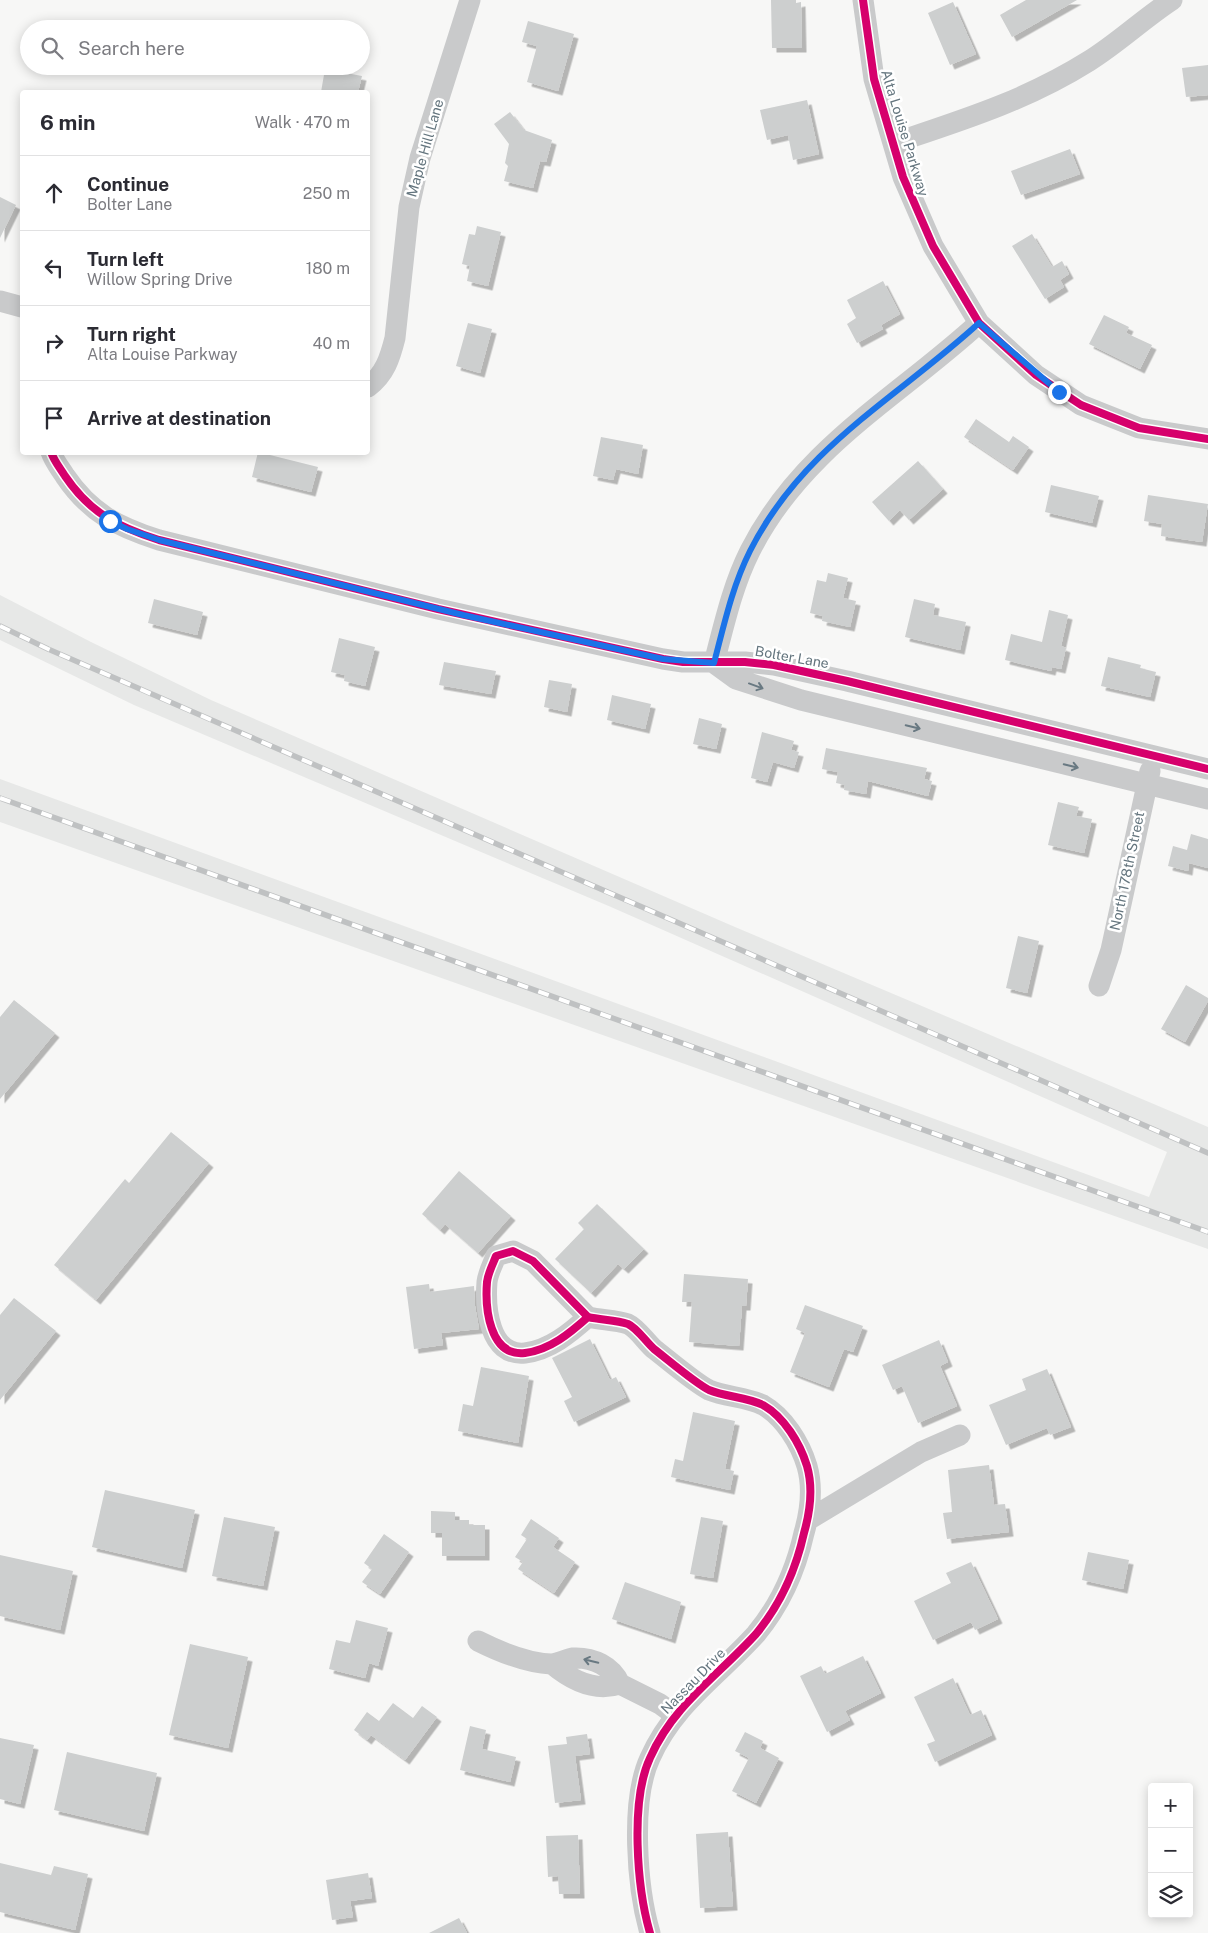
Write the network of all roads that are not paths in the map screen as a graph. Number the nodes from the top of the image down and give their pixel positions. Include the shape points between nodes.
1 (470, 0) edge
2 (863, 0) edge
3 (1172, 0) edge
4 (894, 143) junction
5 (0, 301) edge
6 (20, 306) edge
7 (979, 323) junction
8 (370, 385) edge
9 (1208, 439) edge
10 (53, 455) edge
11 (714, 663) junction
12 (1153, 756) junction
13 (1208, 769) edge
14 (1147, 785) junction
15 (1208, 799) edge
16 (1099, 986) dead end
17 (588, 1317) junction
18 (960, 1435) dead end
19 (808, 1520) junction
20 (478, 1641) dead end
21 (675, 1715) junction
22 (650, 1933) edge

1 - 8 street, Maple Hill Lane via 420,158 409,207 390,358
2 - 4 street, Alta Louise Parkway via 874,79
3 - 4 street via 1090,60 1031,94
4 - 7 street, Alta Louise Parkway via 903,177 933,246
5 - 6 street
7 - 9 street, Alta Louise Parkway via 1036,375 1082,405 1139,428
7 - 11 street via 849,428 796,480 773,510 750,552 731,598
10 - 11 street, Bolter Lane via 71,486 88,504 110,521 135,532 454,613 663,659
11 - 12 street, Bolter Lane via 774,665 847,680
11 -> 14 street via 736,679 801,700
12 - 13 street, Bolter Lane
12 - 14 street, North 178th Street
14 - 15 street
14 - 16 street, North 178th Street via 1111,950
17 - 17 street via 546,1348 523,1353 506,1349 492,1333 486,1306 488,1280 496,1256 513,1251 533,1261
17 - 19 street, Nassau Drive via 629,1324 654,1348 708,1389 763,1405 783,1422 802,1448 811,1478
18 - 19 street via 921,1452
19 - 21 street, Nassau Drive via 800,1554 774,1609 756,1633
20 - 21 street via 499,1652 552,1664 573,1658 602,1664 615,1672 620,1684
21 - 22 street, Nassau Drive via 648,1760 641,1790 639,1875

